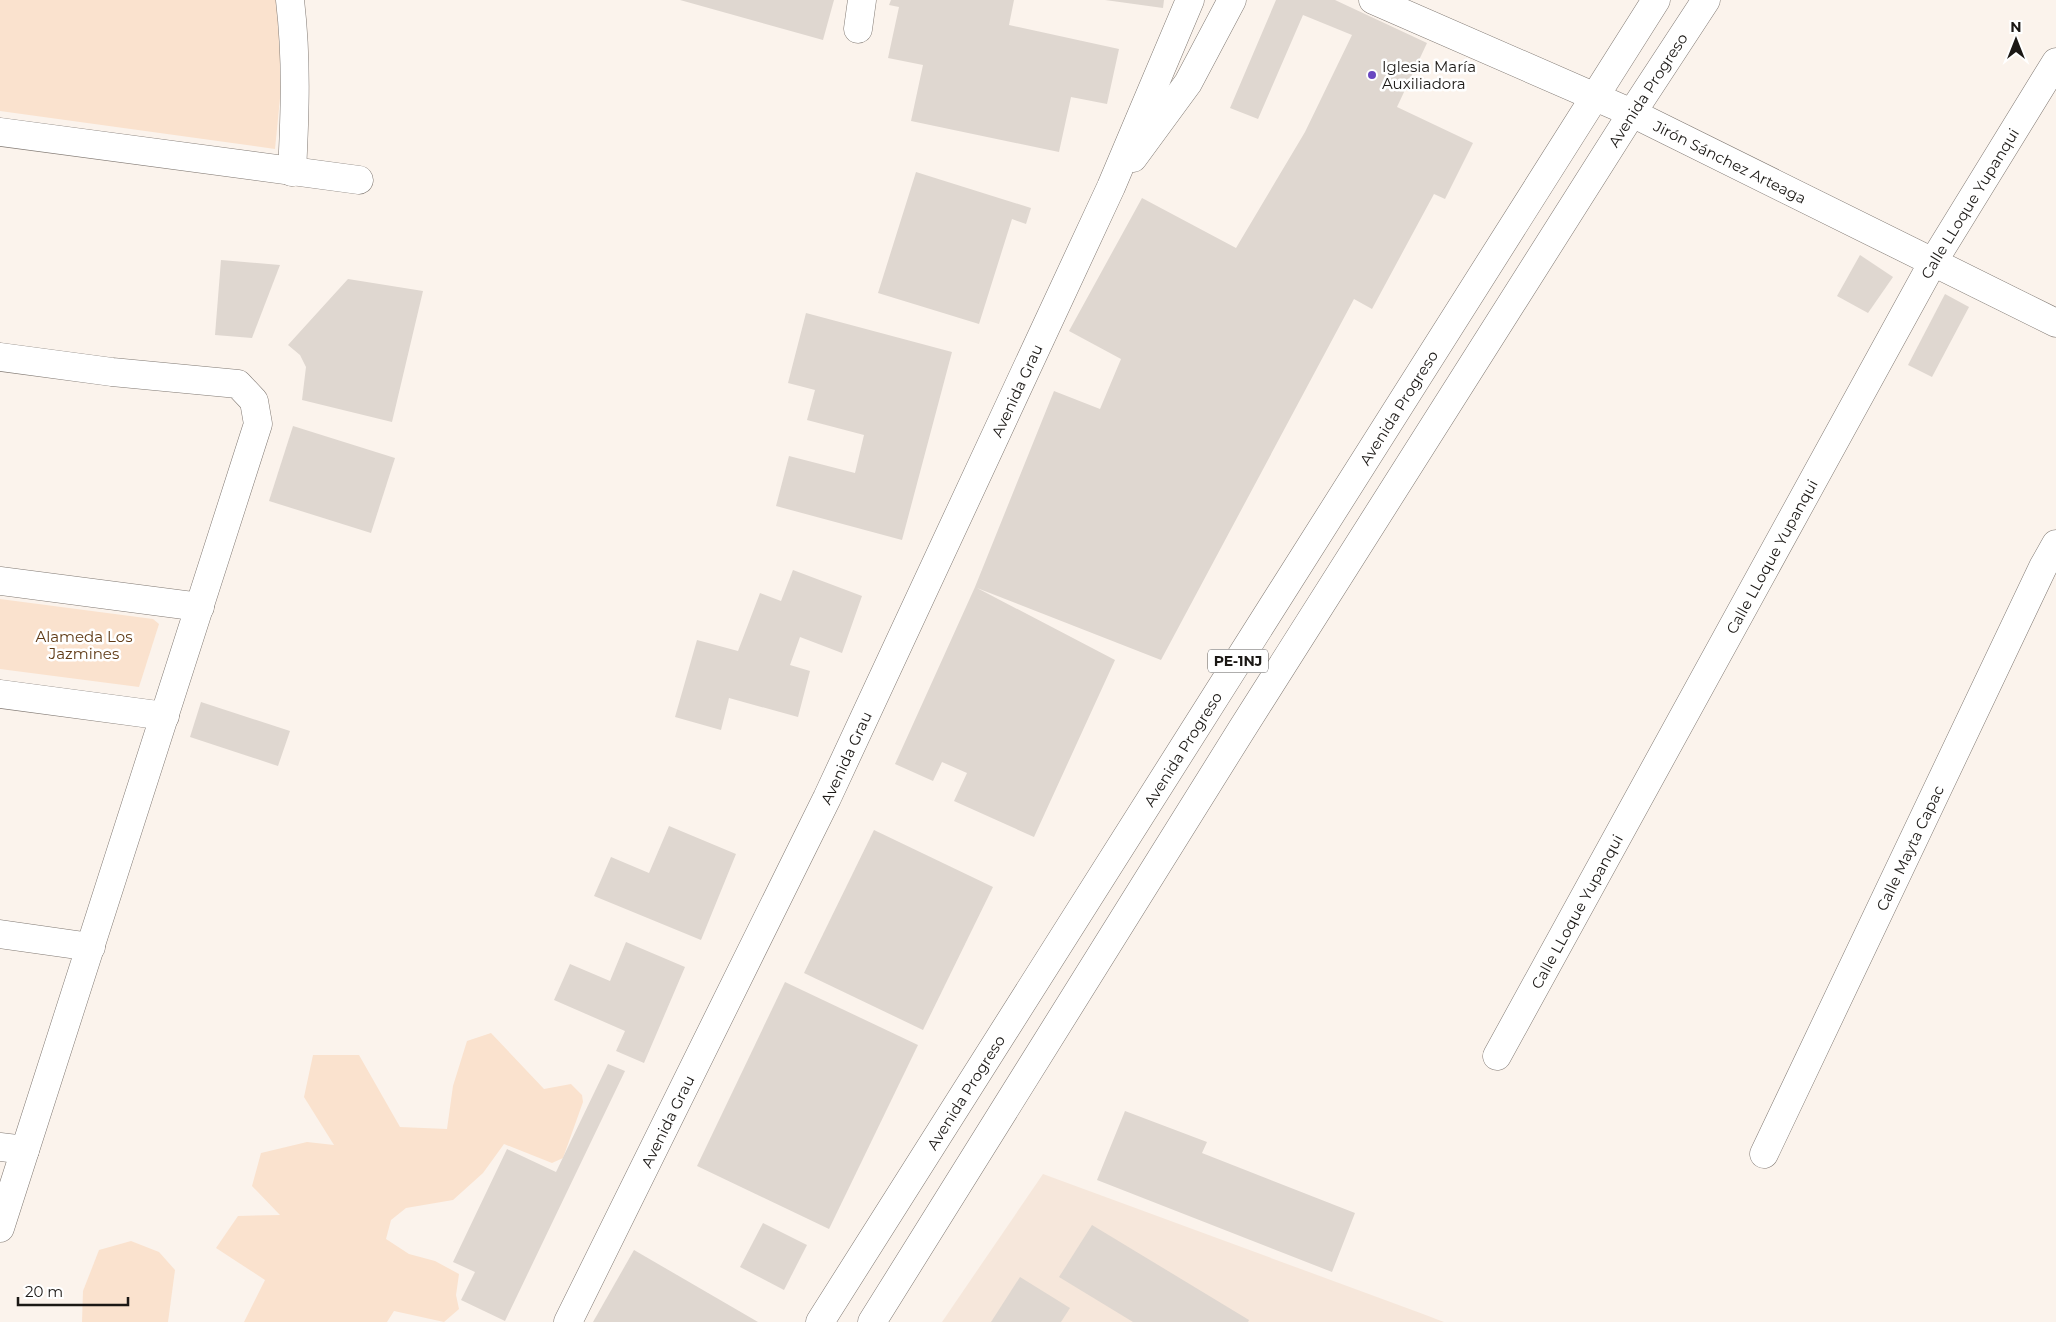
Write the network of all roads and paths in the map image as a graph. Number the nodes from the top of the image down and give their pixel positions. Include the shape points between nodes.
1 (290, 0) edge
2 (862, 0) edge
3 (1190, 0) edge
4 (1232, 0) edge
5 (1373, 0) edge
6 (1656, 0) edge
7 (1706, 0) edge
8 (858, 28) dead end
9 (2056, 62) edge
10 (1596, 97) junction
11 (1632, 113) junction
12 (0, 132) edge
13 (292, 172) junction
14 (359, 180) dead end
15 (1111, 186) junction
16 (1933, 262) junction
17 (2056, 323) edge
18 (0, 357) edge
19 (2056, 544) edge
20 (0, 581) edge
21 (200, 607) junction
22 (0, 694) edge
23 (165, 716) junction
24 (0, 934) edge
25 (91, 946) junction
26 (1497, 1056) dead end
27 (13, 1149) edge
28 (1764, 1154) dead end
29 (0, 1228) edge
30 (568, 1322) edge
31 (820, 1322) edge
32 (872, 1322) edge

1 - 13 street via 296,46
2 - 8 street
3 - 15 street, Avenida Grau
4 - 15 street, Avenida Grau via 1188,83
5 - 10 street, Jirón Sánchez Arteaga
6 - 10 street, Avenida Progreso / PE-1NJ
7 - 11 street, Avenida Progreso / PE-1NJ
9 - 16 street, Calle LLoque Yupanqui
10 - 11 street, Jirón Sánchez Arteaga
10 - 31 street, Avenida Progreso / PE-1NJ
11 - 16 street, Jirón Sánchez Arteaga
11 - 32 street, Avenida Progreso / PE-1NJ
12 - 13 street
13 - 14 street
15 - 30 street, Avenida Grau via 827,798
16 - 17 street, Jirón Sánchez Arteaga
16 - 26 street, Calle LLoque Yupanqui
18 - 21 street via 238,384 254,401 258,424
19 - 28 street, Calle Mayta Capac
20 - 21 street
21 - 23 street
22 - 23 street
23 - 25 street
24 - 25 street
25 - 27 street
27 - 29 street

